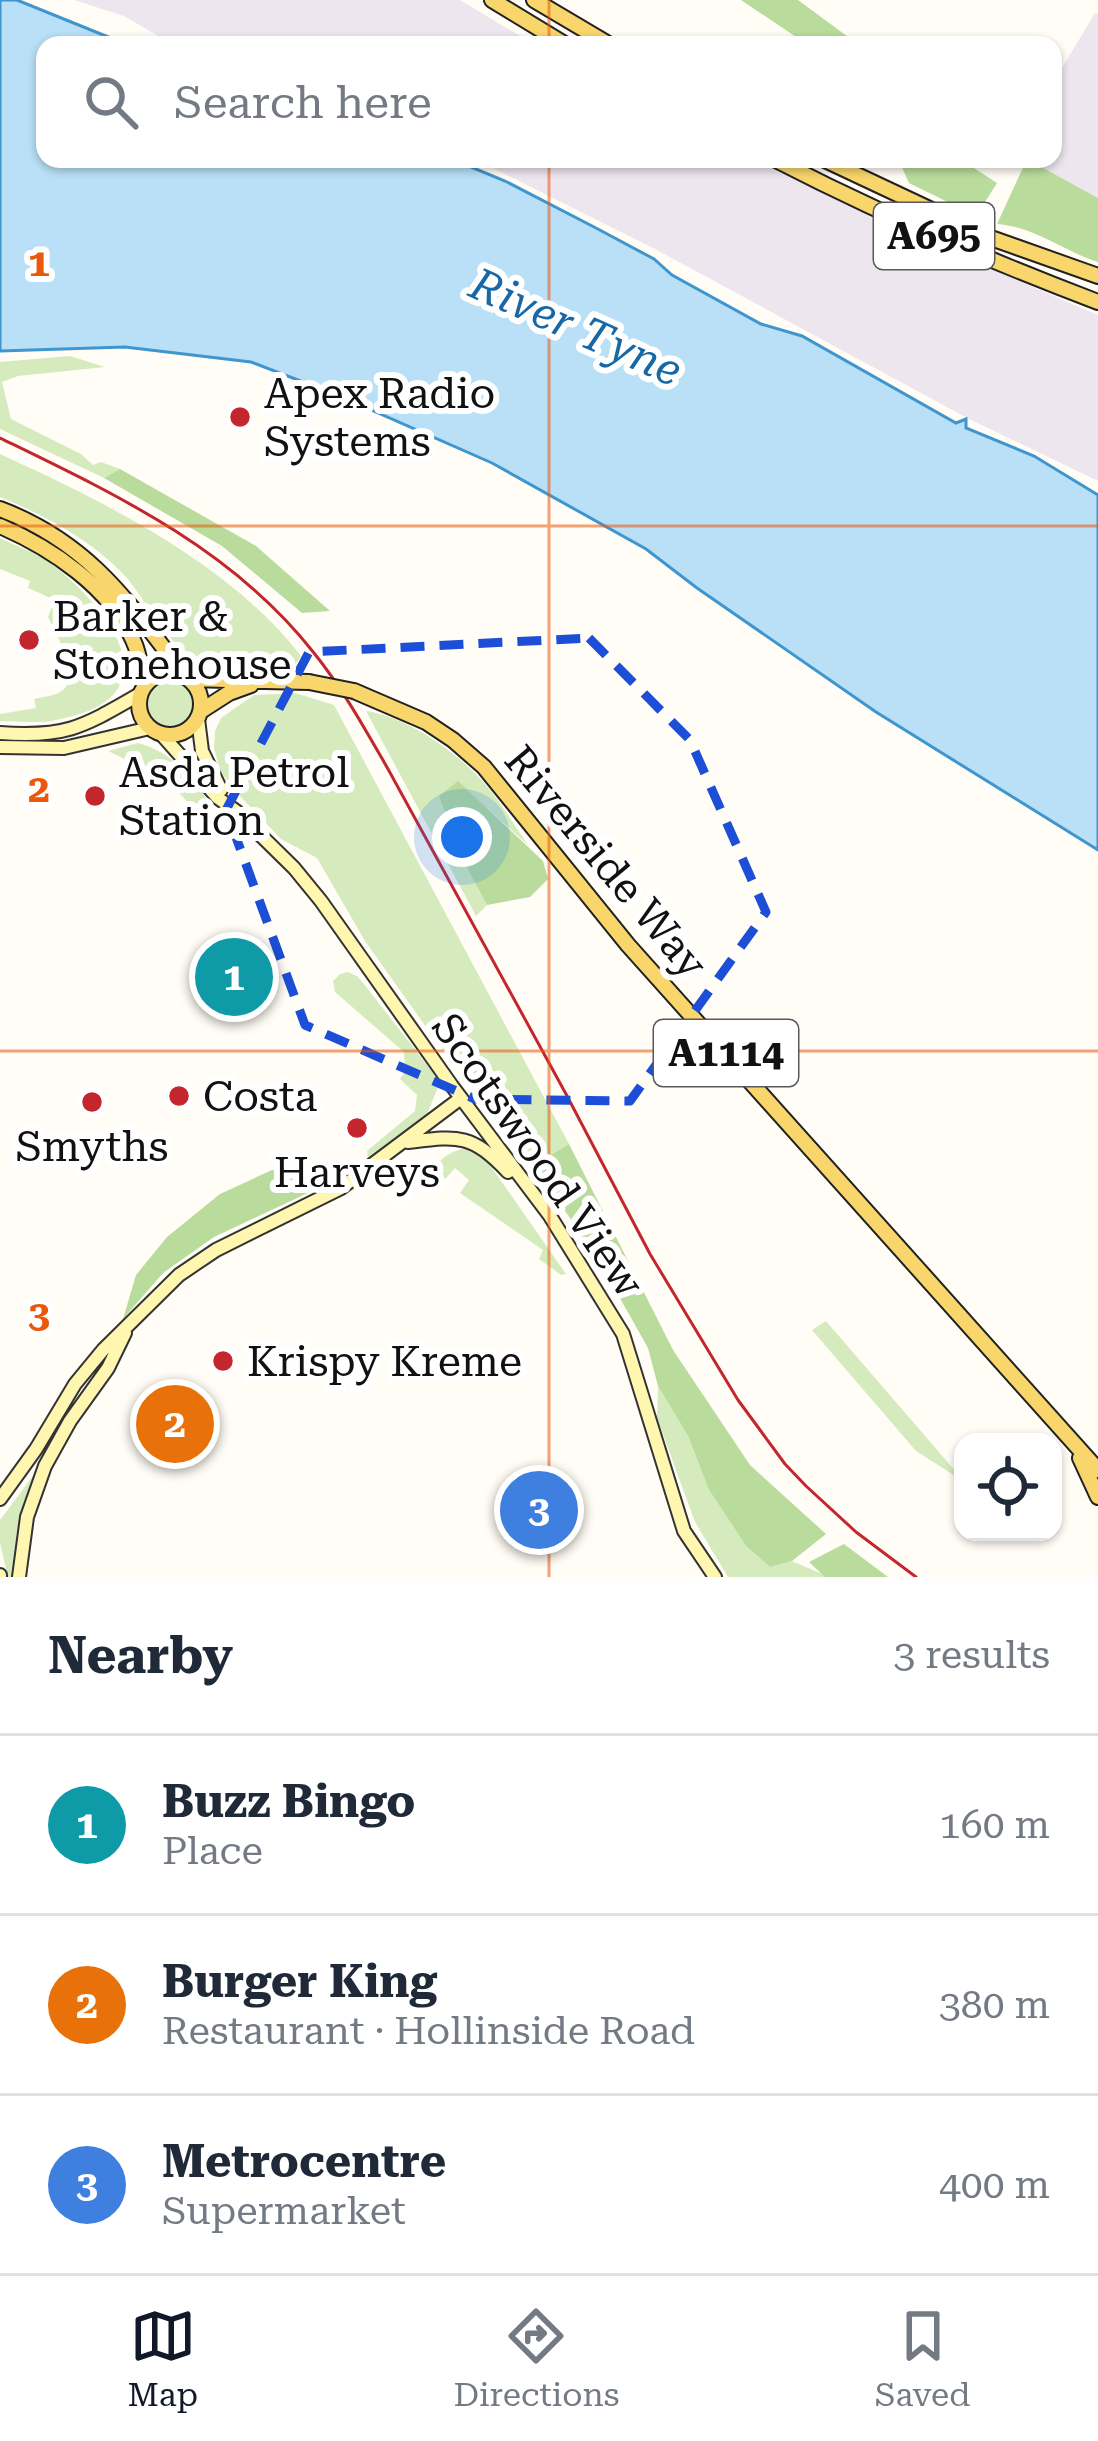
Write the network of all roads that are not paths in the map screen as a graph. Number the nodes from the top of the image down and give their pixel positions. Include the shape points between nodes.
1 (492, 0) edge
2 (534, 0) edge
3 (551, 36) edge
4 (595, 36) edge
5 (792, 168) edge
6 (842, 168) edge
7 (1098, 276) edge
8 (1098, 302) edge
9 (0, 508) edge
10 (0, 526) edge
11 (187, 678) junction
12 (267, 680) junction
13 (142, 690) junction
14 (199, 715) junction
15 (156, 732) junction
16 (0, 733) edge
17 (0, 747) edge
18 (236, 811) junction
19 (461, 1098) junction
20 (404, 1143) junction
21 (550, 1216) junction
22 (128, 1327) junction
23 (70, 1421) junction
24 (1075, 1448) junction
25 (36, 1449) junction
26 (1098, 1470) edge
27 (1098, 1497) edge
28 (0, 1499) edge
29 (19, 1577) edge
30 (715, 1577) edge

1 - 3 main road
2 - 4 main road
5 - 8 main road, A695
6 - 7 main road, A695 via 992,238
9 - 11 main road via 90,561
10 - 13 main road via 46,548 109,603 132,636
11 - 12 main road, Riverside Way / A1114
11 - 13 main road via 158,674
11 - 14 main road via 200,693
12 - 14 main road, Riverside Way / A1114
12 - 24 main road, Riverside Way / A1114, bridge via 354,692 426,722 484,767 628,945
13 - 15 main road via 139,712
13 - 16 street via 70,730
14 - 15 main road via 187,731
14 - 18 street, Scotswood View via 206,762
15 - 17 street via 64,748
15 - 18 street, Scotswood View
18 - 19 street, Scotswood View via 321,901
19 - 20 street
19 - 21 street, Scotswood View
20 - 21 street via 477,1144
20 - 22 street via 341,1188 197,1261
21 - 30 street, Scotswood View via 623,1334 684,1531
22 - 23 street
22 - 25 street via 75,1384
23 - 25 street
23 - 29 street via 31,1504
24 - 26 main road, A1114
24 - 27 main road, A1114
25 - 28 street

